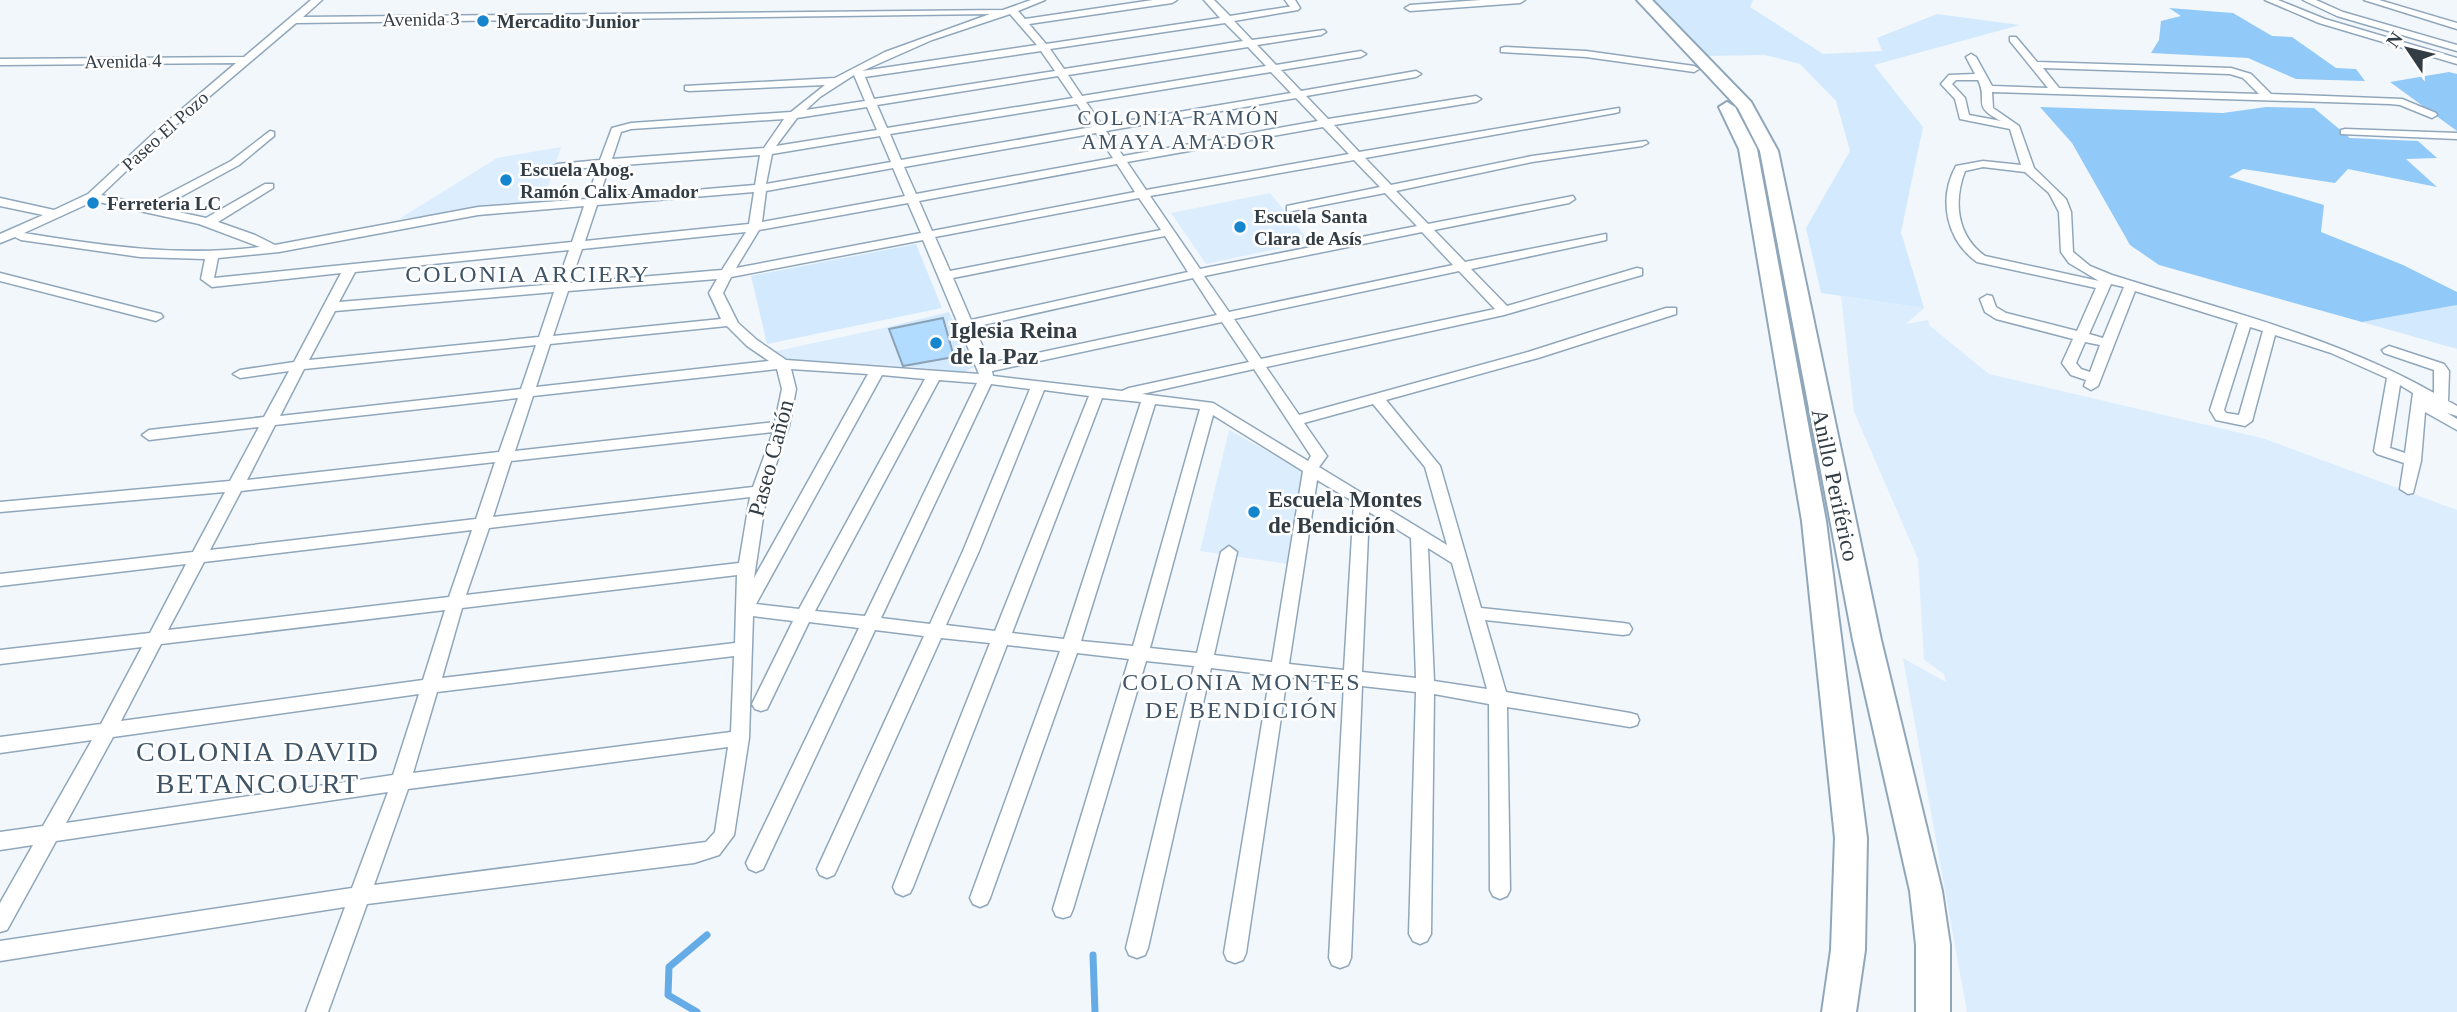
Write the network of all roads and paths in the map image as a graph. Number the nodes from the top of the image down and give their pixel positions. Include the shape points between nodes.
1 (317, 0) edge
2 (1040, 0) edge
3 (1172, 0) edge
4 (1209, 0) edge
5 (1290, 0) edge
6 (1520, 0) edge
7 (1626, 0) edge
8 (1644, 0) edge
9 (2270, 0) edge
10 (2308, 0) edge
11 (2369, 0) edge
12 (1410, 8) dead end
13 (1012, 10) junction
14 (1225, 18) junction
15 (292, 20) junction
16 (1025, 22) junction
17 (2457, 26) edge
18 (1321, 32) dead end
19 (2013, 38) dead end
20 (1248, 42) junction
21 (1043, 46) junction
22 (2457, 48) edge
23 (1505, 50) dead end
24 (1361, 54) dead end
25 (1971, 57) dead end
26 (246, 60) junction
27 (2457, 61) edge
28 (0, 62) edge
29 (2036, 65) junction
30 (1272, 67) junction
31 (1694, 69) junction
32 (1059, 72) junction
33 (859, 73) junction
34 (1416, 75) dead end
35 (836, 81) junction
36 (1985, 83) junction
37 (689, 88) dead end
38 (2056, 91) junction
39 (1297, 94) junction
40 (2269, 98) junction
41 (1476, 99) dead end
42 (1080, 100) junction
43 (872, 103) junction
44 (1615, 110) dead end
45 (794, 115) junction
46 (2432, 116) dead end
47 (1325, 122) junction
48 (2015, 127) junction
49 (1097, 128) junction
50 (2346, 132) dead end
51 (884, 133) junction
52 (270, 134) dead end
53 (2457, 136) edge
54 (1642, 143) dead end
55 (768, 151) junction
56 (1355, 155) junction
57 (1120, 160) junction
58 (604, 163) junction
59 (897, 163) junction
60 (558, 167) dead end
61 (2028, 169) junction
62 (269, 186) dead end
63 (761, 188) junction
64 (1387, 189) junction
65 (1142, 194) junction
66 (92, 197) junction
67 (911, 197) junction
68 (1569, 199) dead end
69 (0, 202) edge
70 (589, 203) junction
71 (1291, 209) dead end
72 (147, 210) junction
73 (51, 213) junction
74 (205, 224) junction
75 (754, 227) junction
76 (1425, 228) junction
77 (1169, 232) junction
78 (21, 236) junction
79 (927, 236) junction
80 (1602, 237) dead end
81 (0, 239) edge
82 (575, 244) junction
83 (0, 247) edge
84 (270, 247) junction
85 (212, 255) junction
86 (1462, 267) junction
87 (350, 269) junction
88 (1637, 272) dead end
89 (726, 274) junction
90 (1195, 274) junction
91 (945, 276) junction
92 (0, 277) edge
93 (2105, 282) junction
94 (2131, 285) junction
95 (562, 290) junction
96 (1987, 299) dead end
97 (330, 307) junction
98 (1504, 311) junction
99 (1671, 311) dead end
100 (156, 317) dead end
101 (1226, 319) junction
102 (729, 322) junction
103 (2244, 324) junction
104 (966, 325) junction
105 (2269, 332) junction
106 (2082, 336) junction
107 (543, 340) junction
108 (2107, 343) junction
109 (2389, 350) dead end
110 (299, 365) junction
111 (783, 365) junction
112 (1257, 365) junction
113 (877, 371) junction
114 (240, 374) dead end
115 (986, 374) junction
116 (934, 376) junction
117 (2394, 376) junction
118 (1038, 387) junction
119 (1097, 393) junction
120 (526, 394) junction
121 (1116, 395) junction
122 (2421, 396) junction
123 (1376, 398) junction
124 (1149, 399) junction
125 (2441, 402) junction
126 (1208, 406) junction
127 (2457, 412) edge
128 (272, 420) junction
129 (1295, 421) junction
130 (2457, 425) edge
131 (782, 426) junction
132 (149, 435) dead end
133 (506, 456) junction
134 (2413, 461) junction
135 (1311, 468) junction
136 (237, 486) junction
137 (2408, 489) dead end
138 (759, 491) junction
139 (1361, 503) junction
140 (0, 507) edge
141 (484, 524) junction
142 (1419, 538) junction
143 (1229, 552) dead end
144 (201, 555) junction
145 (1459, 560) junction
146 (746, 568) junction
147 (0, 580) edge
148 (456, 601) junction
149 (746, 609) junction
150 (1474, 612) junction
151 (804, 615) junction
152 (873, 622) junction
153 (1623, 629) dead end
154 (934, 631) junction
155 (156, 638) junction
156 (1002, 639) junction
157 (1071, 645) junction
158 (745, 648) junction
159 (1140, 652) junction
160 (0, 657) edge
161 (1204, 660) junction
162 (1279, 670) junction
163 (1351, 678) junction
164 (429, 686) junction
165 (1425, 686) junction
166 (1498, 697) junction
167 (761, 704) dead end
168 (1630, 720) dead end
169 (107, 730) junction
170 (740, 738) junction
171 (0, 745) edge
172 (401, 782) junction
173 (50, 835) junction
174 (0, 841) edge
175 (756, 863) dead end
176 (827, 869) dead end
177 (903, 887) dead end
178 (1500, 890) dead end
179 (360, 896) junction
180 (980, 898) dead end
181 (1063, 909) dead end
182 (0, 923) edge
183 (1420, 934) dead end
184 (1137, 948) dead end
185 (0, 951) edge
186 (1235, 953) dead end
187 (1340, 958) dead end
188 (317, 1012) edge
189 (1839, 1012) edge
190 (1933, 1012) edge

1 - 15 street, Paseo El Pozo
2 - 13 street, Paseo Cañón
3 - 16 street
4 - 14 street
5 - 14 street via 1294,8 1289,10
6 - 12 street
7 - 31 highway, Anillo Periférico
8 - 190 highway, Anillo Periférico via 1745,106 1769,151 1862,614 1926,891 1933,945
9 - 27 street via 2322,21
10 - 22 street via 2340,14
11 - 17 street
13 - 15 street, Avenida 3
13 - 16 street
13 - 33 street, Paseo Cañón via 886,56
14 - 20 street
14 - 21 street
15 - 26 street, Paseo El Pozo
16 - 21 street
18 - 20 street
19 - 29 street
20 - 30 street
20 - 32 street
21 - 32 street
21 - 33 street
23 - 31 street via 1586,54
24 - 30 street
25 - 36 street
26 - 28 street, Avenida 4
26 - 66 street, Paseo El Pozo
29 - 38 street
29 - 40 street via 2231,71 2247,76
30 - 39 street
30 - 42 street
31 - 189 highway, Anillo Periférico via 1729,110 1748,149 1814,521 1851,838 1849,950
32 - 42 street
32 - 43 street
33 - 35 street, Paseo Cañón
33 - 43 street
34 - 39 street
35 - 37 street
35 - 45 street, Paseo Cañón via 804,102
36 - 38 street
36 - 48 street via 1987,108
36 - 48 street via 1953,77 1946,84 1960,98 1964,117
38 - 40 street
39 - 47 street
39 - 49 street
40 - 46 street via 2402,102
41 - 47 street
42 - 49 street
42 - 51 street
43 - 45 street
43 - 51 street
44 - 56 street
45 - 55 street, Paseo Cañón
45 - 58 street via 621,128 616,130
47 - 56 street
47 - 57 street
48 - 61 street
49 - 57 street
49 - 59 street
50 - 53 street
51 - 55 street
51 - 59 street
52 - 72 street via 235,163
54 - 64 street via 1532,159
55 - 58 street
55 - 63 street, Paseo Cañón
56 - 64 street
56 - 65 street
57 - 65 street
57 - 67 street
58 - 60 street
58 - 70 street
59 - 63 street
59 - 67 street
61 - 93 street via 2060,198 2068,255
61 - 93 street via 1983,164 1960,168 1953,183 1955,228 1973,255
62 - 74 street
63 - 70 street
63 - 75 street, Paseo Cañón
64 - 71 street
64 - 76 street
65 - 77 street
65 - 79 street
66 - 72 street
66 - 73 street, Paseo El Pozo
66 - 78 street
67 - 75 street
67 - 79 street
68 - 76 street
69 - 73 street
70 - 82 street
70 - 84 street via 432,217 336,239
72 - 74 street
73 - 81 street, Paseo El Pozo
74 - 84 street via 251,236
75 - 82 street
75 - 89 street, Paseo Cañón
76 - 86 street
76 - 90 street
77 - 90 street
77 - 91 street
78 - 83 street
78 - 85 street
79 - 89 street
79 - 91 street
80 - 86 street
82 - 87 street
82 - 95 street
84 - 85 street
85 - 87 street via 207,279 212,283
86 - 98 street
86 - 101 street
87 - 97 street
88 - 98 street
89 - 95 street
89 - 102 street, Paseo Cañón via 716,293
90 - 101 street
90 - 104 street
91 - 104 street
92 - 100 street
93 - 94 street
93 - 106 street
94 - 103 street
94 - 108 street
95 - 97 street
95 - 107 street
96 - 106 street via 1990,309 2001,316
97 - 110 street
98 - 112 street
99 - 123 street
101 - 112 street
101 - 115 street
102 - 107 street
102 - 111 street, Paseo Cañón
103 - 105 street
103 - 105 street via 2217,410 2233,422 2245,421
104 - 115 street
105 - 117 street via 2336,350
106 - 108 street
106 - 108 street via 2069,363 2092,382
107 - 110 street
107 - 120 street
109 - 125 street via 2439,367
110 - 114 street
110 - 128 street
111 - 113 street
111 - 120 street
111 - 131 street, Paseo Cañón via 789,389
112 - 121 street
112 - 129 street
113 - 116 street
113 - 149 street
115 - 116 street
115 - 118 street
115 - 152 street
116 - 151 street
117 - 122 street
117 - 134 street via 2382,451
118 - 119 street
118 - 154 street
119 - 121 street
119 - 156 street
120 - 128 street
120 - 133 street
121 - 124 street
122 - 125 street
122 - 130 street
122 - 134 street
123 - 129 street
123 - 145 street via 1432,466
124 - 126 street
124 - 157 street
125 - 127 street
126 - 135 street
126 - 159 street
128 - 132 street
128 - 136 street
129 - 135 street via 1319,456
131 - 133 street
131 - 138 street, Paseo Cañón
133 - 136 street
133 - 141 street
134 - 137 street
135 - 139 street
135 - 162 street
136 - 140 street
136 - 144 street
138 - 141 street
138 - 146 street, Paseo Cañón
139 - 142 street
139 - 163 street
141 - 144 street
141 - 148 street
142 - 145 street
142 - 165 street
143 - 161 street
144 - 147 street
144 - 155 street
145 - 150 street
146 - 148 street
146 - 149 street, Paseo Cañón
148 - 155 street
148 - 164 street
149 - 151 street
149 - 158 street, Paseo Cañón
150 - 153 street
150 - 166 street
151 - 152 street
151 - 167 street
152 - 154 street
152 - 175 street
154 - 156 street
154 - 176 street
155 - 160 street
155 - 169 street
156 - 157 street
156 - 177 street
157 - 159 street
157 - 180 street
158 - 164 street
158 - 170 street, Paseo Cañón
159 - 161 street
159 - 181 street
161 - 162 street
161 - 184 street
162 - 163 street
162 - 186 street
163 - 165 street
163 - 187 street
164 - 169 street
164 - 172 street
165 - 166 street
165 - 183 street
166 - 168 street
166 - 178 street
169 - 171 street
169 - 173 street
170 - 172 street
170 - 179 street, Paseo Cañón via 724,835 712,849
172 - 173 street
172 - 179 street
173 - 174 street
173 - 182 street
179 - 185 street
179 - 188 street

